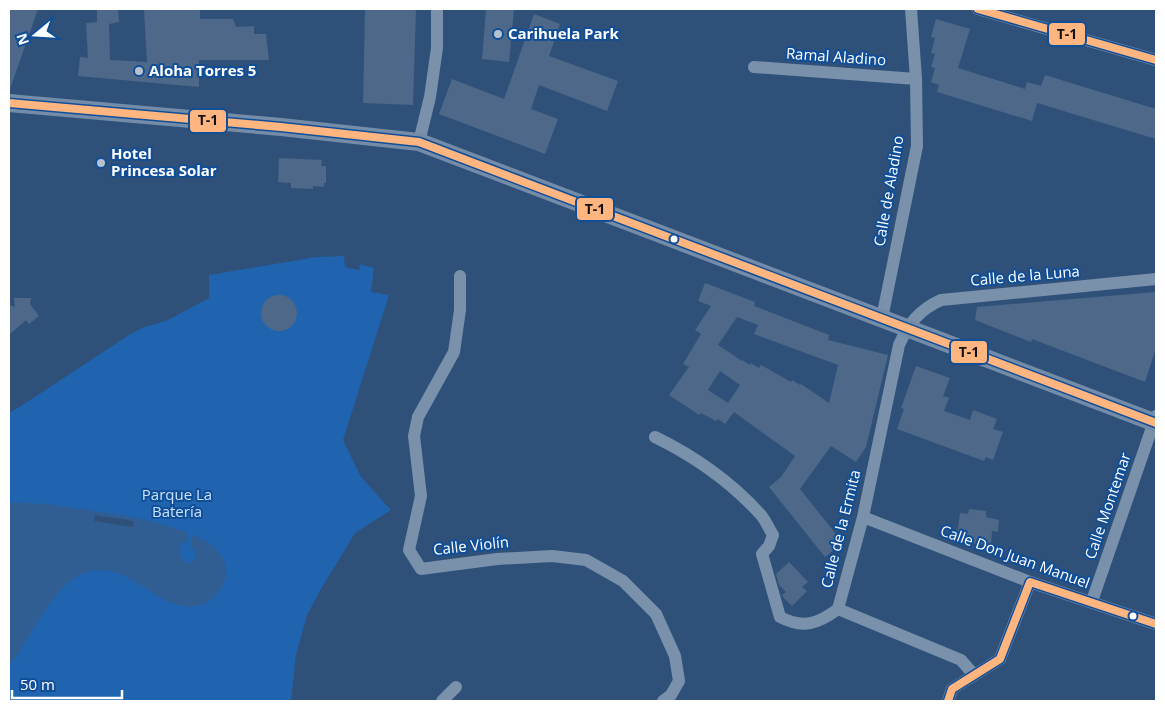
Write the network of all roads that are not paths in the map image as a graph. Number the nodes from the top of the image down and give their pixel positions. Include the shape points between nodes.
1 (437, 9) edge
2 (911, 9) edge
3 (978, 9) edge
4 (1156, 60) edge
5 (754, 67) dead end
6 (916, 79) junction
7 (9, 103) edge
8 (419, 142) junction
9 (460, 276) dead end
10 (1156, 279) edge
11 (882, 318) junction
12 (907, 328) junction
13 (1156, 420) edge
14 (655, 437) dead end
15 (863, 517) junction
16 (1030, 582) junction
17 (1092, 602) junction
18 (838, 610) junction
19 (1156, 624) edge
20 (974, 675) junction
21 (456, 687) dead end
22 (442, 701) edge
23 (663, 701) edge
24 (948, 701) edge

1 - 8 street via 437,48
2 - 6 street, Calle de Aladino
3 - 4 street
5 - 6 street, Ramal Aladino
6 - 11 street, Calle de Aladino via 917,146
7 - 8 main road
8 - 11 main road
9 - 23 street, Calle Violín via 460,310 454,352 418,416 414,436 421,496 410,550 421,569 552,556 586,560 623,580 656,614 675,656 679,681
10 - 12 street, Calle de la Luna via 941,300 928,306
11 - 12 main road
12 - 13 main road
12 - 15 street, Calle de la Ermita via 899,345
13 - 17 street, Calle Montemar
14 - 18 street via 682,450 732,487 763,516 773,536 762,554 780,617 792,623 813,624
15 - 16 street, Calle Don Juan Manuel
15 - 18 street, Calle de la Ermita
16 - 17 street, Calle Don Juan Manuel
16 - 20 street via 1000,659
17 - 19 street, Calle Don Juan Manuel
18 - 20 street, Calle de la Ermita via 961,660
20 - 24 street via 952,689
21 - 22 street

